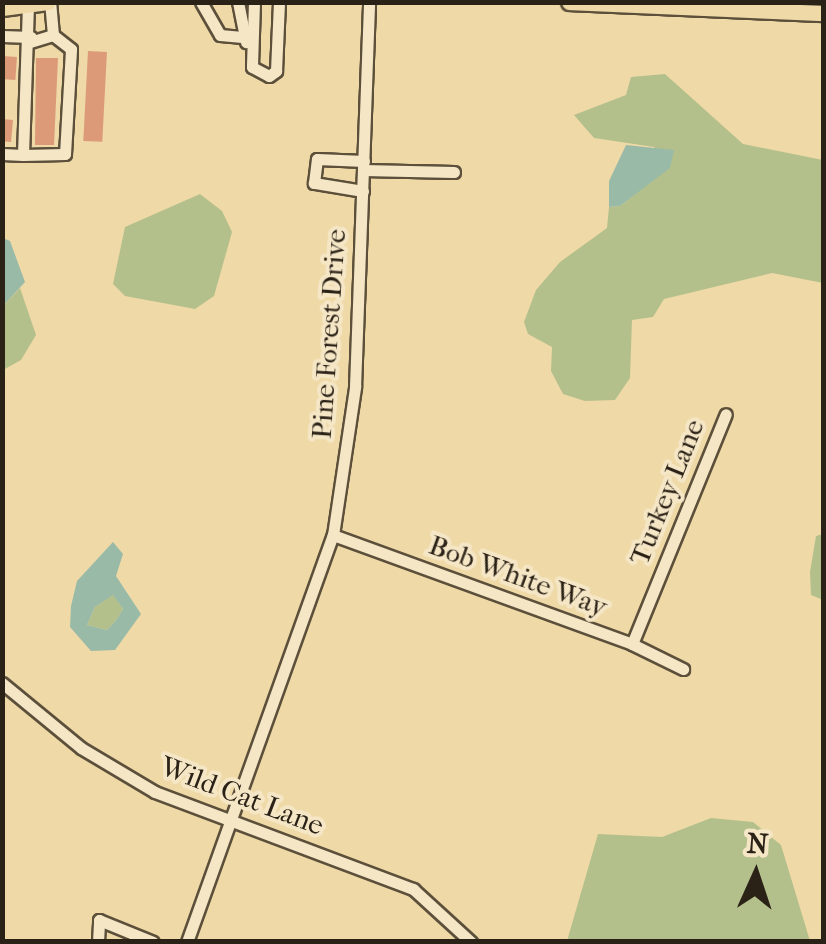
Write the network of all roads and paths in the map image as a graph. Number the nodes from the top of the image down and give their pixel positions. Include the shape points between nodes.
1 (49, 2) edge
2 (201, 2) edge
3 (238, 2) edge
4 (254, 2) edge
5 (279, 2) edge
6 (370, 2) edge
7 (569, 2) edge
8 (589, 3) edge
9 (28, 5) junction
10 (774, 6) edge
11 (2, 8) edge
12 (824, 12) edge
13 (2, 36) edge
14 (53, 36) junction
15 (245, 36) junction
16 (30, 39) junction
17 (252, 52) junction
18 (2, 154) edge
19 (23, 155) junction
20 (364, 166) junction
21 (454, 172) dead end
22 (362, 191) junction
23 (726, 414) dead end
24 (333, 535) junction
25 (632, 644) junction
26 (684, 670) dead end
27 (2, 683) edge
28 (230, 818) junction
29 (459, 929) junction
30 (98, 942) edge
31 (153, 942) edge
32 (187, 942) edge
33 (448, 942) edge
34 (471, 942) edge

1 - 9 main road
1 - 14 street
2 - 15 street via 220,35
3 - 15 street
4 - 17 street
5 - 17 street via 275,75 254,71
6 - 20 street, Pine Forest Drive
7 - 8 main road
8 - 10 main road
9 - 11 main road
9 - 16 street
10 - 12 main road
13 - 16 street
14 - 16 street
14 - 19 street via 71,49 65,154
15 - 17 street
16 - 19 street
18 - 19 street
20 - 21 street
20 - 22 street, Pine Forest Drive
20 - 22 street via 318,159 314,183
22 - 24 street, Pine Forest Drive via 355,387
23 - 25 street, Turkey Lane
24 - 25 street, Bob White Way
24 - 28 street, Pine Forest Drive
25 - 26 street, Bob White Way
27 - 28 street, Wild Cat Lane via 81,748 155,792
28 - 29 street, Wild Cat Lane via 413,889
28 - 32 street, Pine Forest Drive
29 - 33 street
29 - 34 street, Wild Cat Lane
30 - 31 street via 99,920

